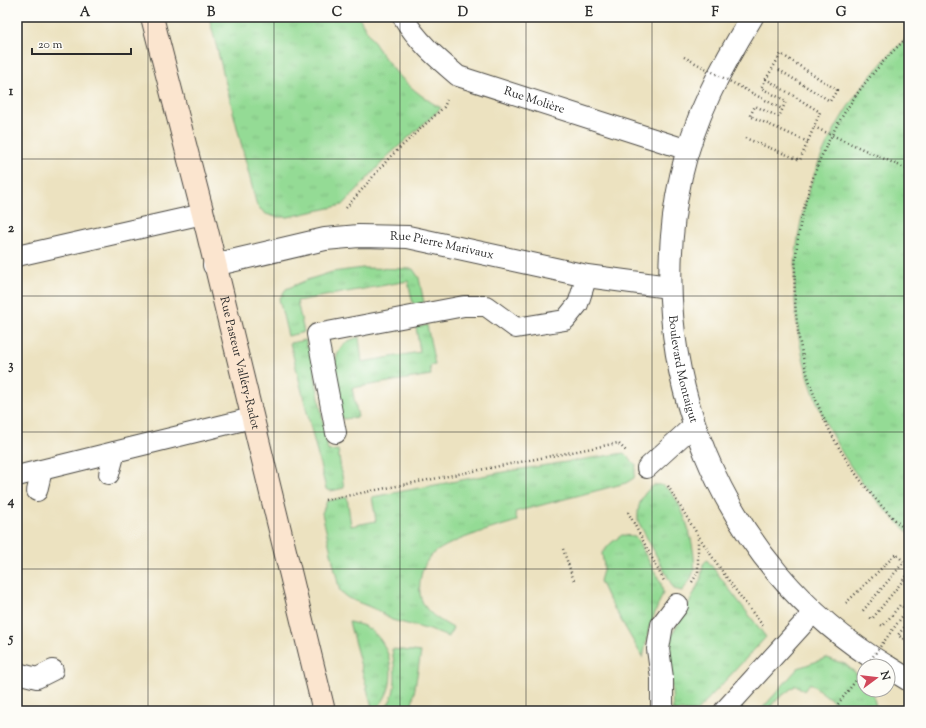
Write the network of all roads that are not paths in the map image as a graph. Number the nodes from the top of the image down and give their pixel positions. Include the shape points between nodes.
1 (152, 17) edge
2 (403, 17) edge
3 (752, 17) edge
4 (688, 150) junction
5 (203, 214) junction
6 (17, 256) edge
7 (214, 265) junction
8 (587, 276) junction
9 (669, 287) junction
10 (252, 418) junction
11 (694, 425) junction
12 (336, 433) dead end
13 (115, 452) junction
14 (647, 468) road end
15 (42, 470) junction
16 (109, 474) dead end
17 (17, 476) edge
18 (37, 491) dead end
19 (677, 605) road end
20 (814, 612) junction
21 (873, 658) edge
22 (53, 670) dead end
23 (896, 672) edge
24 (17, 673) edge
25 (909, 680) edge
26 (324, 711) edge
27 (662, 711) edge
28 (724, 711) edge

1 - 5 street, Rue Pasteur Valléry-Radot
2 - 4 lane, Rue Molière via 431,54 458,76
3 - 4 street, Boulevard Montaigut via 717,76
4 - 9 street, Boulevard Montaigut via 675,215
5 - 6 lane
5 - 7 street, Rue Pasteur Valléry-Radot
7 - 8 street, Rue Pierre Marivaux via 325,239 359,236 408,237
7 - 10 street, Rue Pasteur Valléry-Radot
8 - 9 street, Rue Pierre Marivaux
8 - 12 lane via 578,304 565,320 516,328 486,306 464,306 317,334
9 - 11 street, Boulevard Montaigut via 677,360
10 - 13 lane
10 - 26 street, Rue Pasteur Valléry-Radot
11 - 14 lane
11 - 20 street, Boulevard Montaigut via 708,461 746,531 778,574
13 - 15 lane
13 - 16 lane
15 - 17 lane
15 - 18 lane
19 - 27 street via 662,625 658,649 662,678
20 - 21 street, Boulevard Montaigut
20 - 28 lane
22 - 24 lane via 37,678
23 - 25 street, Boulevard Montaigut

